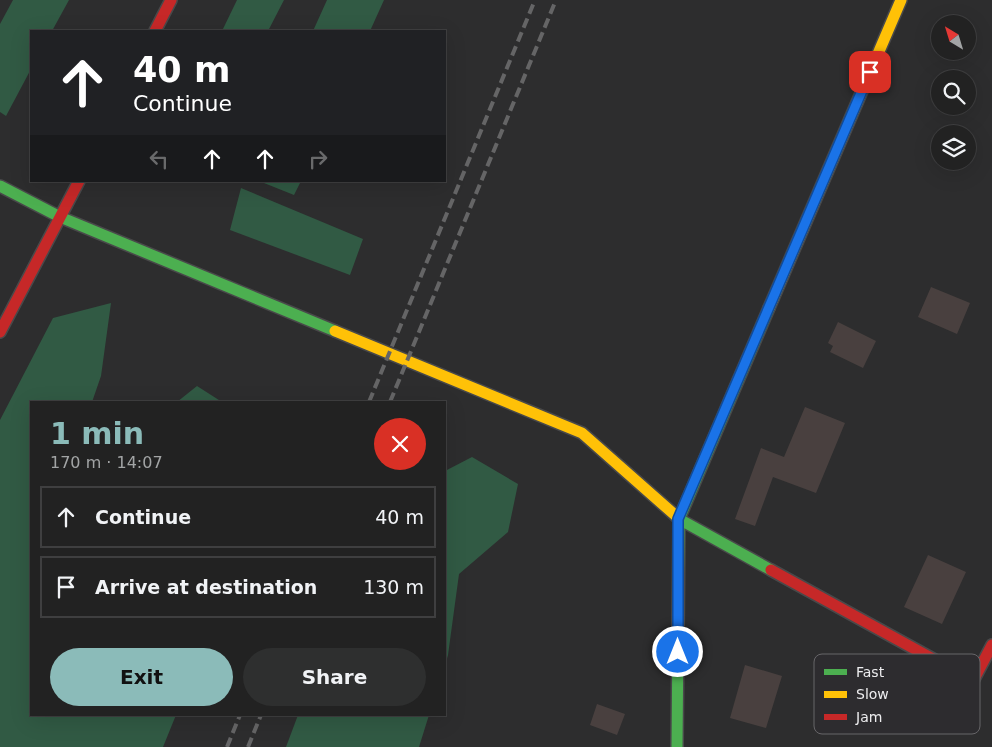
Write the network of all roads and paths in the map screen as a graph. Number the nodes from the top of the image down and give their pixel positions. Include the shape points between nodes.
1 (171, 0) edge
2 (901, 0) edge
3 (156, 30) edge
4 (78, 182) edge
5 (0, 186) edge
6 (60, 217) junction
7 (0, 332) edge
8 (678, 519) junction
9 (992, 645) edge
10 (924, 654) edge
11 (980, 668) edge
12 (677, 747) edge

1 - 3 street
2 - 8 street
4 - 6 street
5 - 6 street
6 - 7 street
6 - 8 street via 582,433
8 - 10 street
8 - 12 street
9 - 11 street

